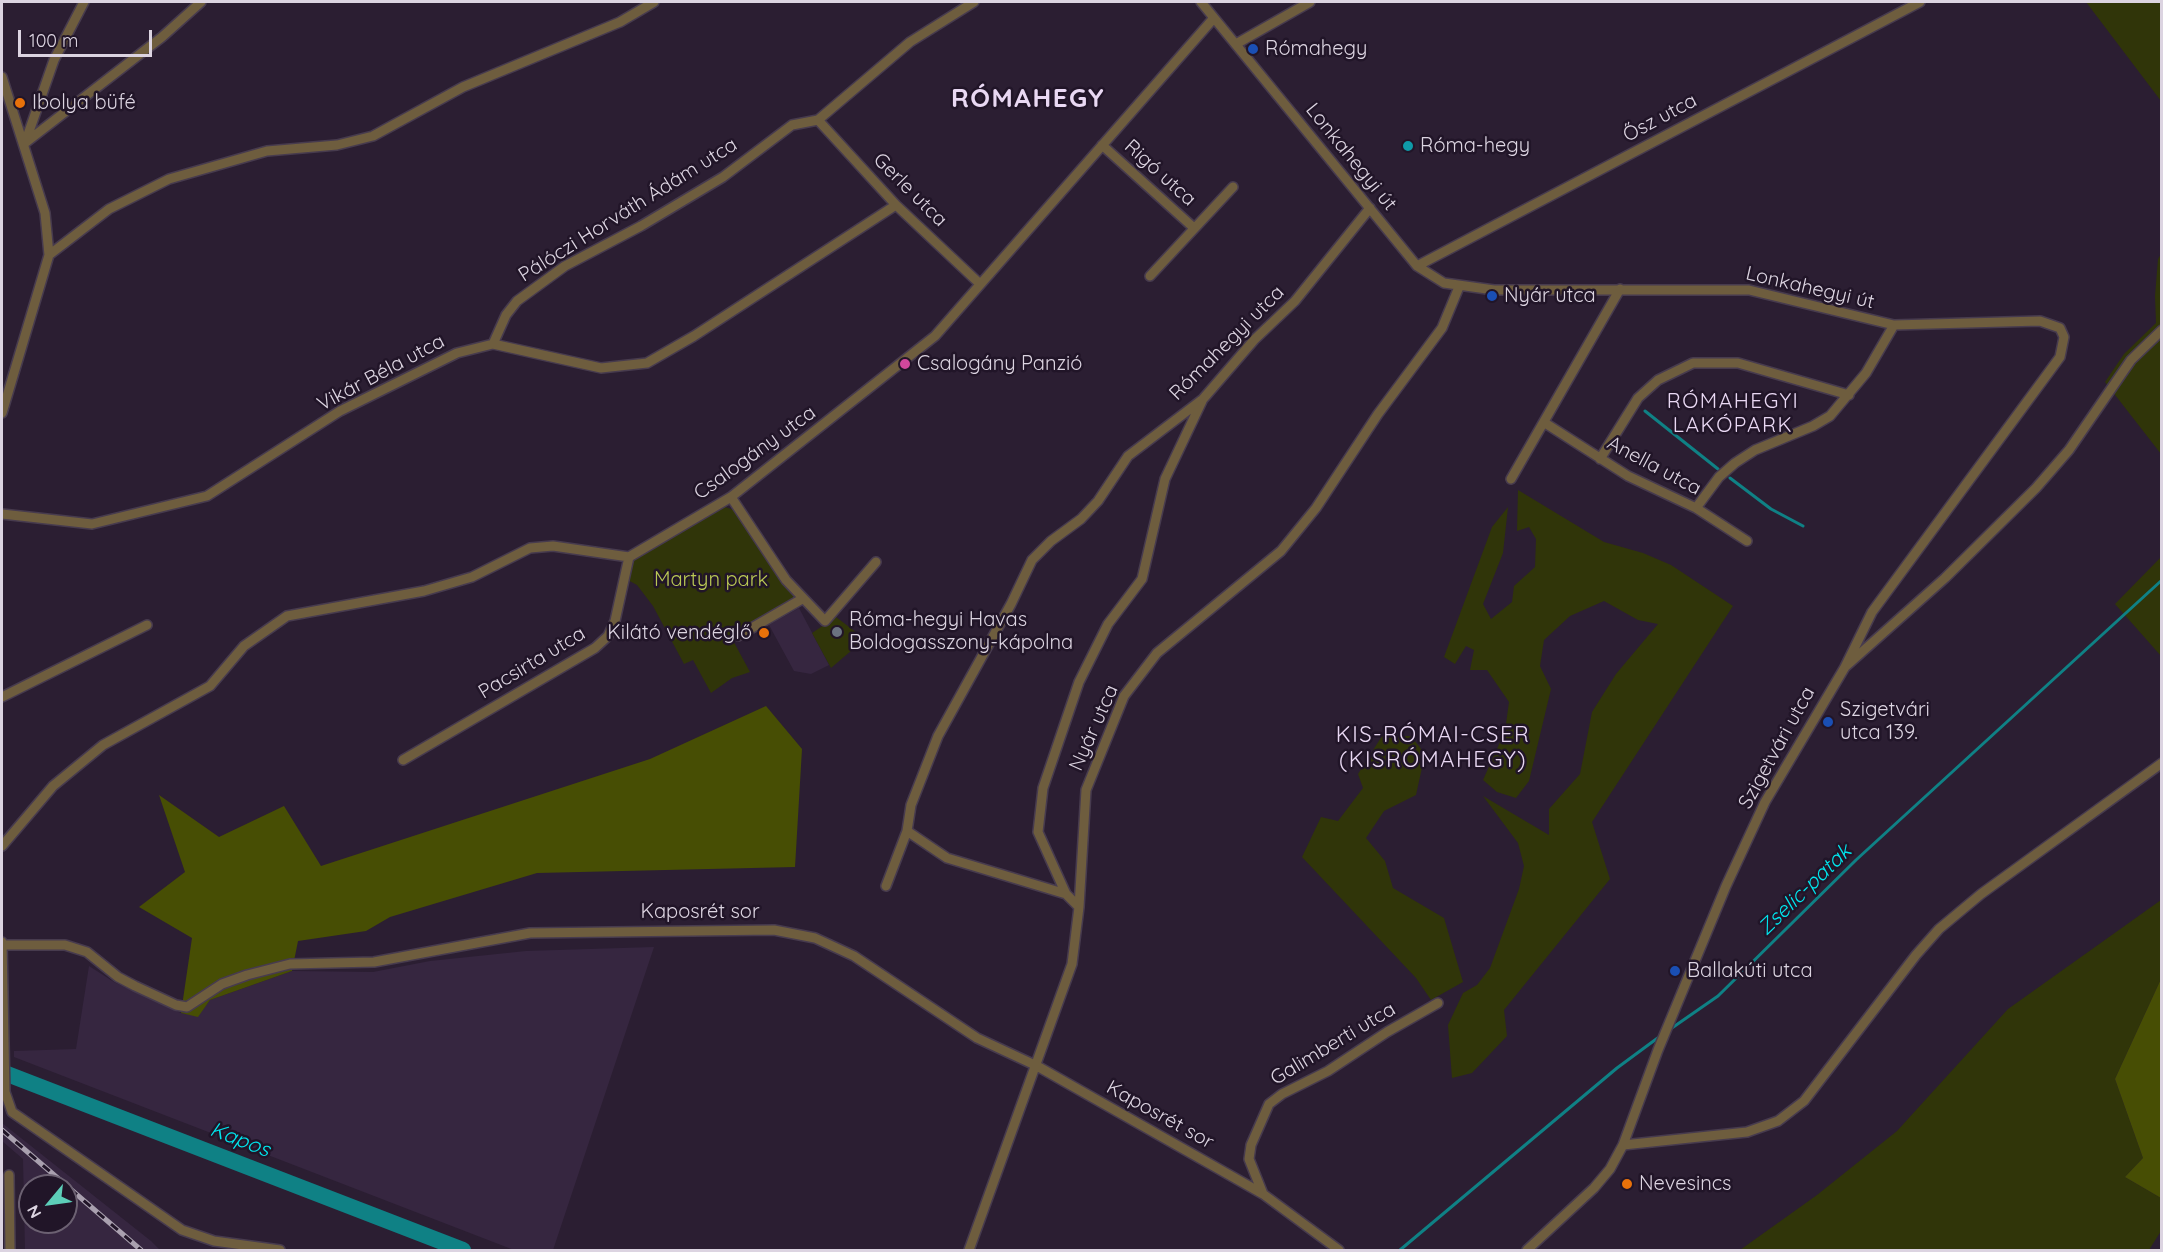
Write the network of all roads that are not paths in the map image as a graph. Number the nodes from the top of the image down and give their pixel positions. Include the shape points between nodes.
1 (84, 2) edge
2 (201, 2) edge
3 (654, 2) edge
4 (974, 2) edge
5 (1201, 2) edge
6 (1284, 2) edge
7 (1310, 2) edge
8 (1920, 2) edge
9 (1289, 12) junction
10 (1213, 20) junction
11 (1236, 44) junction
12 (2, 77) edge
13 (818, 120) junction
14 (25, 143) junction
15 (1102, 145) junction
16 (1233, 187) dead end
17 (896, 205) junction
18 (1370, 208) junction
19 (1194, 228) junction
20 (49, 255) junction
21 (1417, 266) junction
22 (1150, 276) dead end
23 (979, 283) junction
24 (1459, 287) junction
25 (1620, 289) junction
26 (1894, 324) junction
27 (2162, 330) edge
28 (493, 344) junction
29 (1849, 395) junction
30 (1203, 399) junction
31 (2, 413) edge
32 (1545, 423) junction
33 (1600, 459) junction
34 (1511, 478) dead end
35 (731, 497) junction
36 (1696, 508) junction
37 (2, 514) edge
38 (1747, 541) dead end
39 (629, 557) junction
40 (876, 562) dead end
41 (802, 599) junction
42 (147, 625) dead end
43 (738, 636) dead end
44 (1845, 666) junction
45 (2, 696) edge
46 (403, 760) dead end
47 (2162, 763) edge
48 (908, 831) junction
49 (2, 846) edge
50 (886, 886) dead end
51 (1066, 894) junction
52 (1079, 907) junction
53 (2, 944) edge
54 (1438, 1003) dead end
55 (1037, 1066) junction
56 (1623, 1145) junction
57 (9, 1175) dead end
58 (1263, 1194) junction
59 (10, 1251) edge
60 (279, 1251) edge
61 (969, 1251) edge
62 (1339, 1251) edge
63 (1527, 1251) edge

1 - 14 street via 54,60
2 - 14 street
3 - 20 street via 620,22 464,87 373,136 337,145 267,151 169,179 109,209
4 - 13 street, Pálóczi Horváth Ádám utca via 910,42
5 - 10 street, Lonkahegyi út
6 - 9 street
7 - 9 street
8 - 21 street, Ősz utca
9 - 11 street
10 - 11 street, Lonkahegyi út
10 - 15 street, Csalogány utca
11 - 18 street, Lonkahegyi út
12 - 14 street
13 - 17 street, Gerle utca
13 - 28 street, Pálóczi Horváth Ádám utca via 792,125 723,177 565,266 517,301
14 - 20 street via 45,213
15 - 19 street, Rigó utca
15 - 23 street, Csalogány utca
16 - 19 street, Rigó utca
17 - 23 street, Gerle utca
17 - 28 street, Vikár Béla utca via 646,363 601,368
18 - 21 street, Lonkahegyi út
18 - 30 street, Rómahegyi utca via 1295,301 1254,340
19 - 22 street, Rigó utca
20 - 31 street
21 - 24 street, Lonkahegyi út via 1444,283
23 - 35 street, Csalogány utca via 935,336
24 - 25 street, Lonkahegyi út
24 - 52 street, Nyár utca via 1442,328 1309,517 1281,551 1157,653 1124,696 1086,790
25 - 26 street, Lonkahegyi út via 1749,290
25 - 32 street
26 - 29 street
26 - 44 street, Lonkahegyi út via 2040,321 2060,328 2063,347 2060,357 1872,612
27 - 44 street, Szigetvári utca via 2131,360 2069,450 2036,488 1945,578
28 - 37 street, Vikár Béla utca via 457,352 340,411 207,496 92,524
29 - 33 street via 1738,363 1693,363 1658,380 1638,398
29 - 36 street via 1830,416 1735,463
30 - 48 street, Rómahegyi utca via 1128,456 1098,501 1032,560 938,736 911,805
30 - 51 street via 1165,479 1142,579 1108,624 1079,682 1043,788 1038,832
32 - 33 street, Anella utca
32 - 34 street
33 - 36 street, Anella utca
35 - 39 street, Csalogány utca
35 - 41 street
36 - 38 street, Anella utca
39 - 46 street, Pacsirta utca via 615,621 609,636 596,648
39 - 49 street via 554,546 530,548 472,577 424,591 287,616 244,646 210,686 102,745 53,786
40 - 41 street via 825,621
41 - 43 street
42 - 45 street
44 - 56 street, Szigetvári utca via 1765,802 1726,886
47 - 56 street via 1939,929 1804,1101 1778,1121 1747,1132
48 - 50 street, Rómahegyi utca
48 - 51 street via 947,858
51 - 52 street
52 - 55 street, Nyár utca via 1072,964
53 - 55 street, Kaposrét sor via 64,945 87,952 118,977 176,1005 187,1006 222,984 290,964 374,962 530,933 774,930 815,938 854,956 977,1038
53 - 60 street via 5,1092 12,1112 182,1230 214,1241
54 - 58 street, Galimberti utca via 1269,1104 1258,1125 1249,1159
55 - 58 street, Kaposrét sor
55 - 61 street, Nyár utca
56 - 63 street, Szigetvári utca via 1594,1188
57 - 59 street
58 - 62 street, Kaposrét sor

